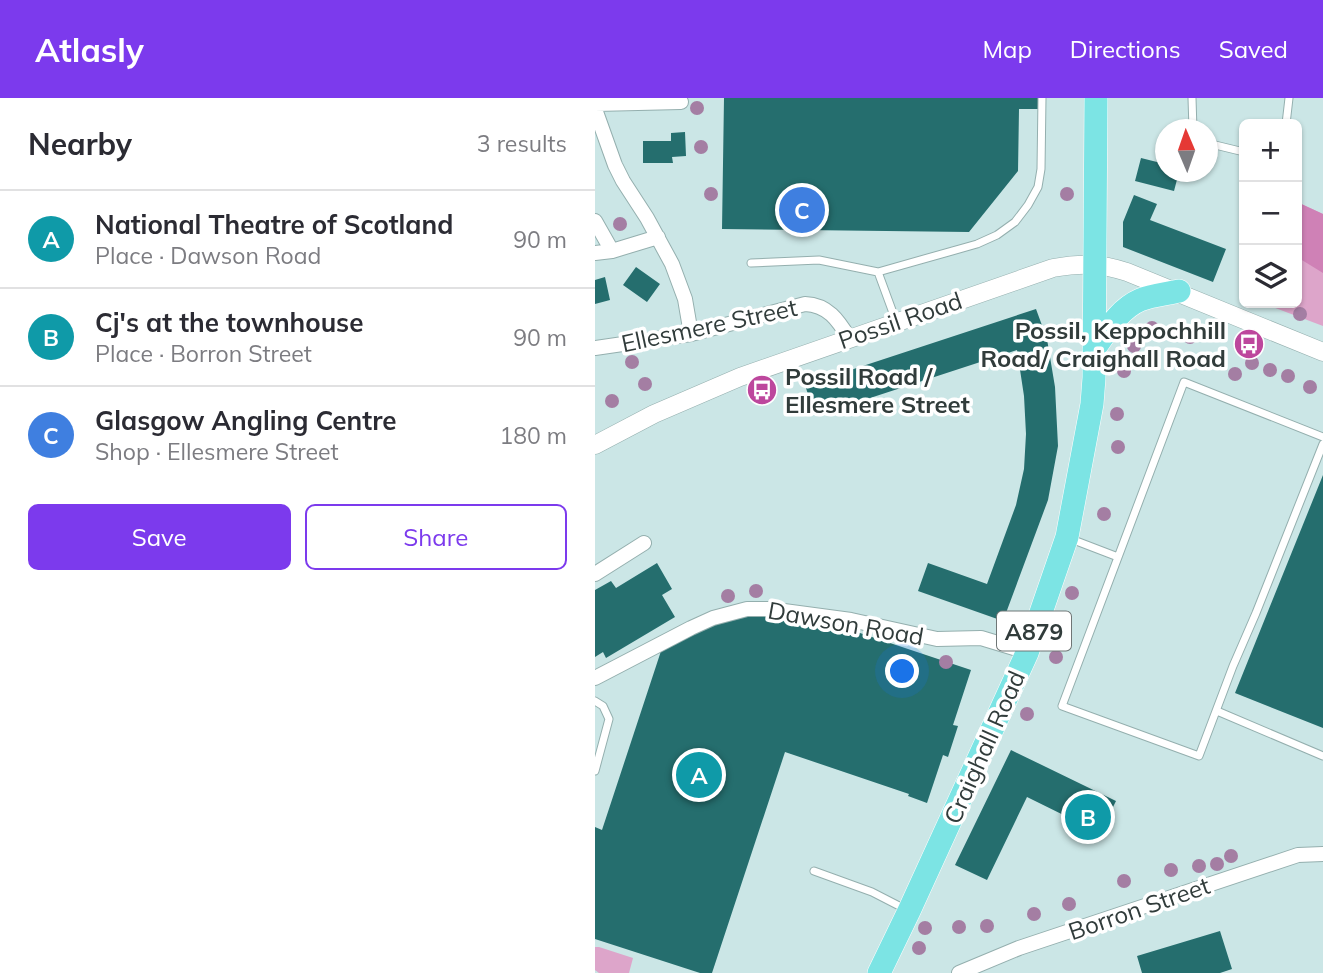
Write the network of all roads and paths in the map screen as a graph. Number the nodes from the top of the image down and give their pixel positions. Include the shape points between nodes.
1 (1042, 98) edge
2 (1096, 98) edge
3 (1192, 98) edge
4 (1289, 98) edge
5 (681, 102) dead end
6 (595, 104) edge
7 (595, 110) edge
8 (1193, 119) edge
9 (1287, 119) edge
10 (1218, 146) edge
11 (1239, 151) edge
12 (595, 221) edge
13 (658, 237) junction
14 (612, 251) junction
15 (595, 253) edge
16 (751, 263) dead end
17 (1096, 264) junction
18 (878, 272) junction
19 (1178, 291) junction
20 (896, 321) junction
21 (691, 334) junction
22 (849, 338) junction
23 (595, 348) edge
24 (1094, 349) junction
25 (1323, 352) edge
26 (1323, 437) edge
27 (1323, 444) edge
28 (595, 445) edge
29 (1067, 537) junction
30 (644, 543) dead end
31 (1118, 557) junction
32 (595, 573) edge
33 (1027, 653) junction
34 (595, 678) edge
35 (595, 701) edge
36 (1217, 711) junction
37 (1323, 756) edge
38 (595, 771) edge
39 (1323, 854) edge
40 (814, 870) dead end
41 (909, 912) junction
42 (879, 973) edge
43 (958, 973) edge

1 - 18 lane via 1038,187 1015,222 977,244
2 - 17 main road, A879
3 - 8 lane
4 - 9 lane
5 - 6 street
7 - 13 street via 615,165
10 - 11 lane
12 - 14 street
13 - 14 street
13 - 21 street via 685,299
14 - 15 street
16 - 18 lane via 818,260
17 - 19 street, Possil Road
17 - 20 street, Possil Road via 1053,268
17 - 24 main road, Craighall Road / A879
18 - 20 lane
19 - 24 main road via 1129,306
19 - 25 street, Possil Road
20 - 22 street, Possil Road
21 - 22 street, Ellesmere Street via 813,304 832,314
21 - 23 street, Ellesmere Street
22 - 28 street, Possil Road via 703,392
24 - 29 main road, Craighall Road / A879 via 1092,404
26 - 31 lane via 1184,383
27 - 36 lane
29 - 31 lane
29 - 33 main road, Craighall Road / A879
30 - 32 street
31 - 36 lane via 1062,706 1199,756
33 - 34 street, Dawson Road via 981,638 937,639 840,619 747,609 713,618
33 - 41 main road, Craighall Road / A879
35 - 38 lane via 609,719
36 - 37 lane
39 - 43 street, Borron Street via 1298,855 1019,948
40 - 41 lane via 873,891
41 - 42 main road, Craighall Road / A879

